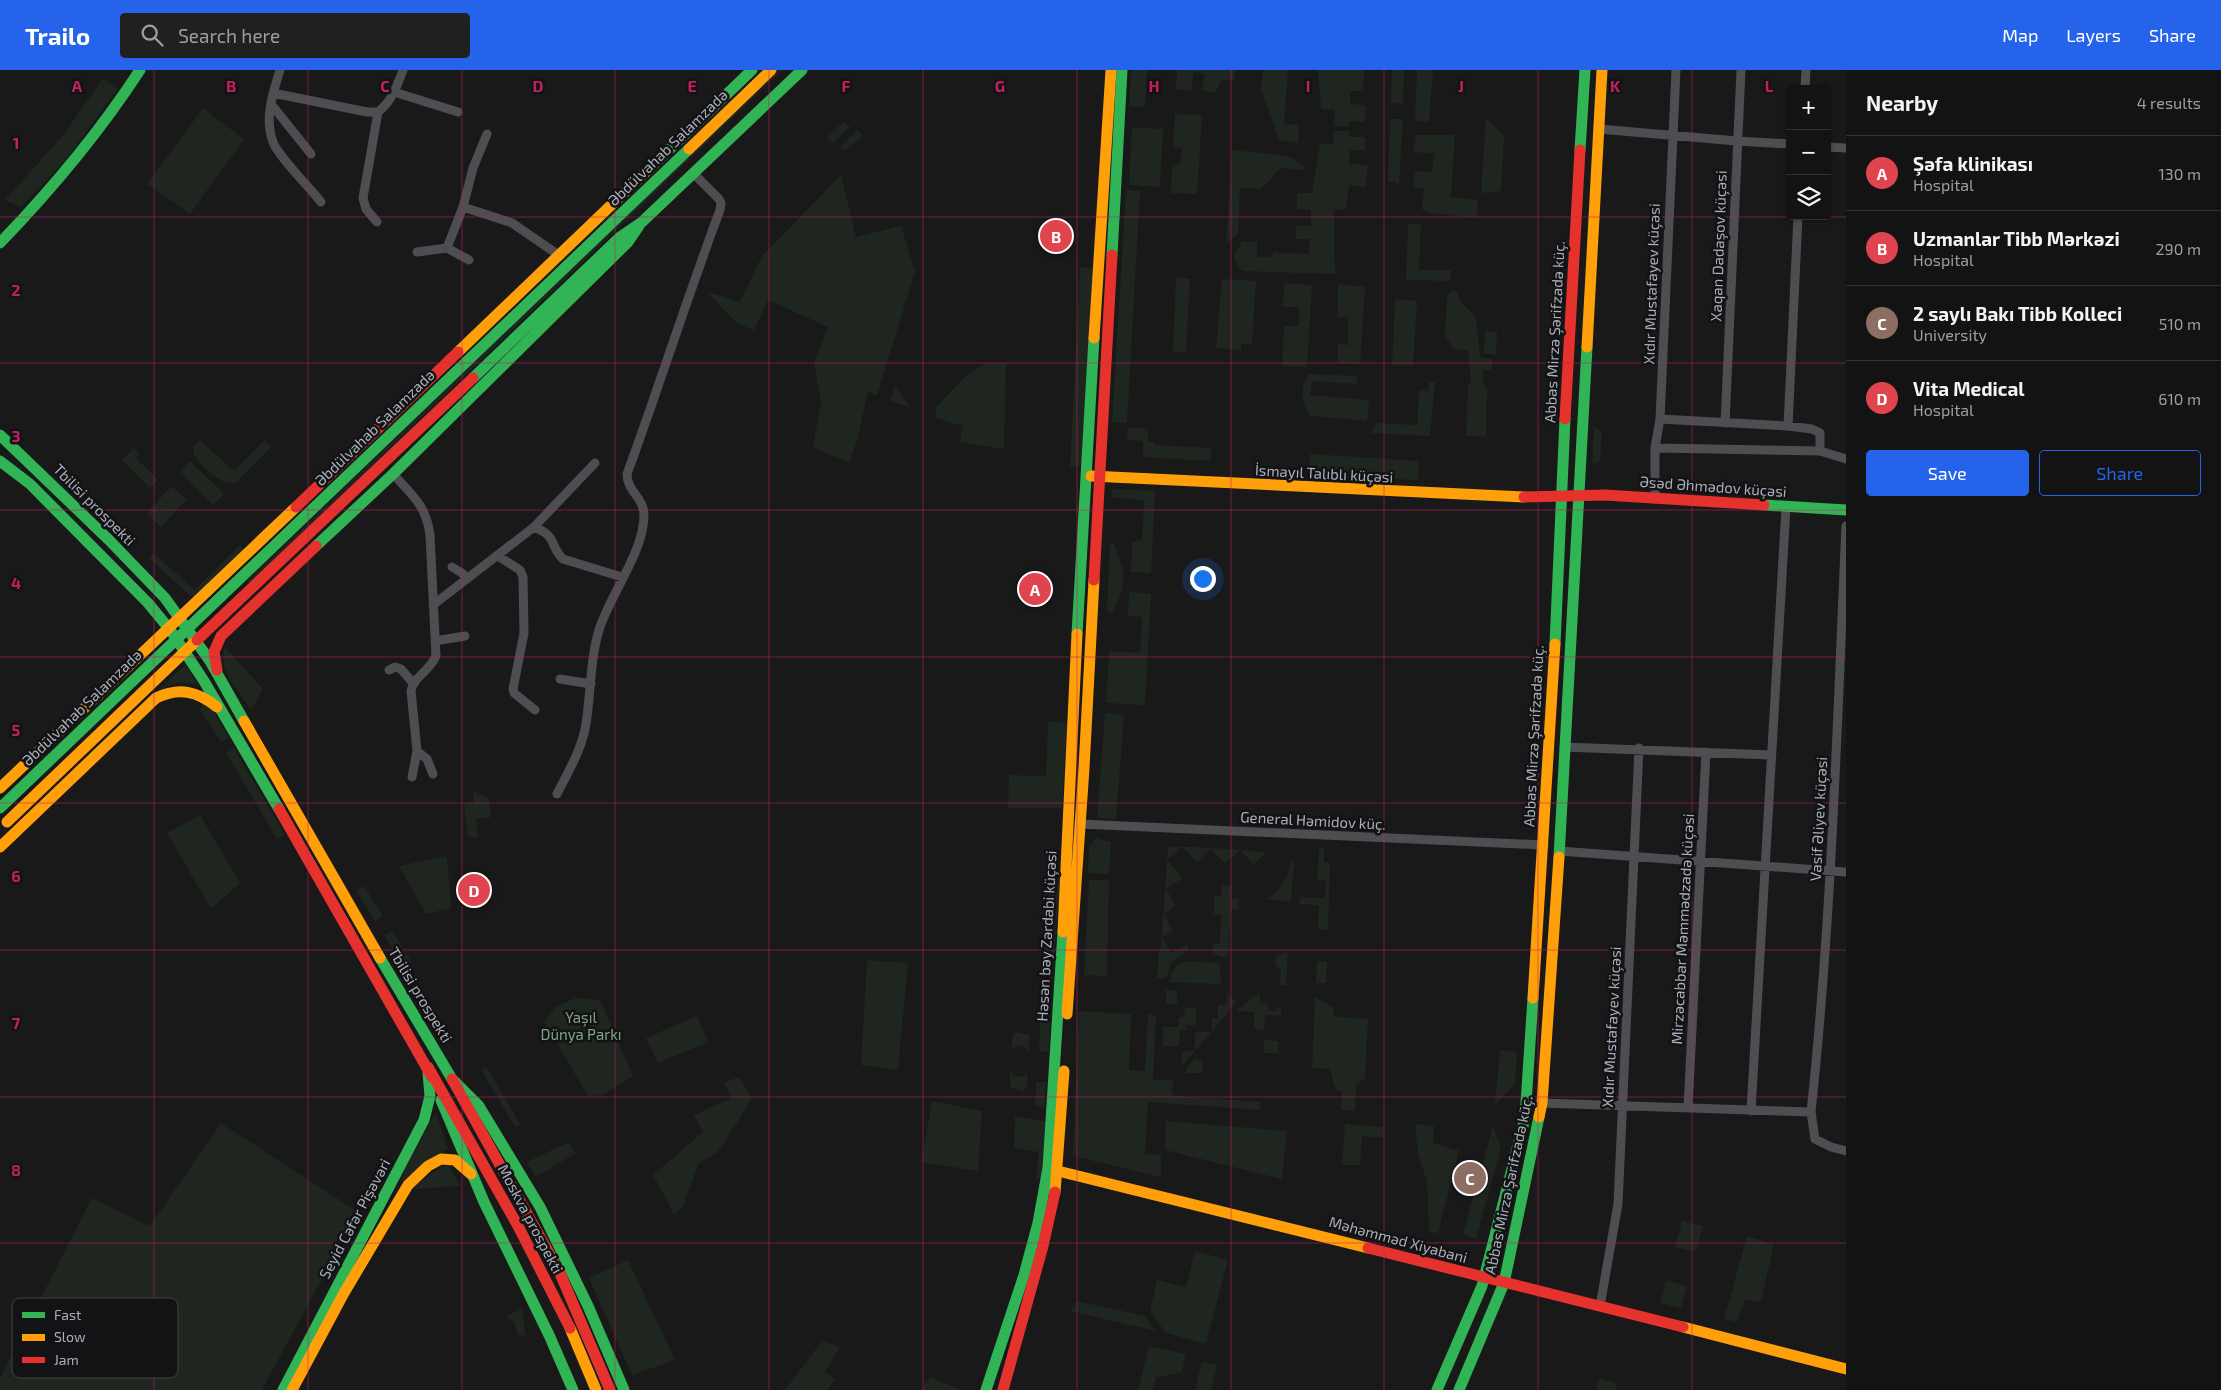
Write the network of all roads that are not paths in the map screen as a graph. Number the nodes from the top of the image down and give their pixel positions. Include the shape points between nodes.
1 (140, 70) edge
2 (280, 70) edge
3 (403, 70) edge
4 (752, 70) edge
5 (771, 70) edge
6 (802, 70) edge
7 (1111, 70) edge
8 (1122, 70) edge
9 (1585, 70) edge
10 (1602, 70) edge
11 (1676, 70) edge
12 (1741, 70) edge
13 (1806, 70) edge
14 (1805, 85) edge
15 (394, 92) junction
16 (273, 93) junction
17 (270, 104) junction
18 (378, 112) junction
19 (458, 112) dead end
20 (1598, 129) junction
21 (487, 134) dead end
22 (1672, 134) junction
23 (1737, 141) junction
24 (1786, 144) edge
25 (1831, 146) edge
26 (1846, 148) edge
27 (311, 154) dead end
28 (693, 173) junction
29 (321, 202) dead end
30 (463, 207) junction
31 (1798, 220) edge
32 (377, 222) dead end
33 (642, 222) junction
34 (0, 243) edge
35 (447, 248) junction
36 (417, 252) dead end
37 (560, 256) junction
38 (469, 260) dead end
39 (1574, 280) junction
40 (1590, 281) junction
41 (1660, 419) junction
42 (1725, 423) junction
43 (1788, 426) junction
44 (0, 435) edge
45 (0, 442) edge
46 (1655, 448) junction
47 (1820, 451) junction
48 (1846, 459) edge
49 (0, 461) edge
50 (595, 463) dead end
51 (393, 474) junction
52 (1086, 476) junction
53 (1100, 476) junction
54 (1578, 497) junction
55 (1560, 498) junction
56 (1655, 499) junction
57 (1786, 507) junction
58 (1846, 510) edge
59 (1846, 526) edge
60 (534, 527) junction
61 (109, 540) junction
62 (498, 556) junction
63 (452, 567) dead end
64 (229, 572) junction
65 (622, 577) junction
66 (467, 579) junction
67 (258, 601) junction
68 (433, 605) junction
69 (181, 618) junction
70 (170, 629) junction
71 (465, 636) dead end
72 (435, 641) junction
73 (389, 670) dead end
74 (220, 678) junction
75 (560, 679) dead end
76 (115, 680) junction
77 (412, 683) junction
78 (591, 684) junction
79 (1074, 706) junction
80 (1087, 706) junction
81 (535, 710) dead end
82 (141, 712) junction
83 (222, 712) junction
84 (1086, 721) junction
85 (1073, 722) junction
86 (1564, 747) junction
87 (1639, 748) junction
88 (417, 751) junction
89 (1706, 752) junction
90 (1771, 755) junction
91 (433, 774) dead end
92 (412, 777) dead end
93 (0, 788) edge
94 (557, 794) dead end
95 (0, 808) edge
96 (1545, 815) junction
97 (1560, 816) junction
98 (1080, 824) junction
99 (4, 825) edge
100 (1544, 845) junction
101 (0, 847) edge
102 (1559, 851) junction
103 (1635, 858) junction
104 (1700, 862) junction
105 (1765, 865) junction
106 (1830, 870) junction
107 (1846, 872) edge
108 (425, 1062) junction
109 (452, 1078) junction
110 (1542, 1103) junction
111 (1622, 1106) junction
112 (1688, 1108) junction
113 (1751, 1111) junction
114 (1811, 1112) junction
115 (1846, 1151) edge
116 (1058, 1171) junction
117 (472, 1174) junction
118 (371, 1223) junction
119 (382, 1228) junction
120 (1484, 1278) junction
121 (1504, 1283) junction
122 (1600, 1306) junction
123 (1846, 1369) edge
124 (283, 1390) edge
125 (292, 1390) edge
126 (573, 1390) edge
127 (596, 1390) edge
128 (610, 1390) edge
129 (624, 1390) edge
130 (986, 1390) edge
131 (1003, 1390) edge
132 (1437, 1390) edge
133 (1459, 1390) edge

1 - 34 main road via 84,151
2 - 16 street
3 - 15 street
4 - 37 main road, Əbdülvahab Salamzadə
5 - 95 main road, Əbdülvahab Salamzadə, bridge
6 - 28 main road, Əbdülvahab Salamzadə
7 - 52 main road, Həsən bəy Zərdabi küçəsi
8 - 53 main road, Həsən bəy Zərdabi küçəsi
9 - 39 main road, Abbas Mirzə Şərifzadə küç.
10 - 20 main road
11 - 22 street, Xıdır Mustafayev küçəsi
12 - 23 street, Xaqan Dadaşov küçəsi
13 - 14 street
15 - 18 street
15 - 19 street
16 - 17 street
16 - 18 street
17 - 27 street
17 - 29 street via 273,143
18 - 32 street via 363,198
20 - 22 street
20 - 40 main road
21 - 30 street via 473,168
22 - 23 street
22 - 41 street, Xıdır Mustafayev küçəsi
23 - 24 street
23 - 42 street, Xaqan Dadaşov küçəsi
25 - 26 street
28 - 33 main road, Əbdülvahab Salamzadə
28 - 65 street via 719,199 720,210 627,474 629,486 642,502 644,517 636,552
30 - 35 street
30 - 37 street via 512,224
31 - 43 street
33 - 51 main road, Əbdülvahab Salamzadə via 628,242
33 - 99 main road, Əbdülvahab Salamzadə, bridge via 620,237
35 - 36 street
35 - 38 street
37 - 64 main road, Əbdülvahab Salamzadə
39 - 40 main road
39 - 55 main road, Abbas Mirzə Şərifzadə küç.
40 - 54 main road, Abbas Mirzə Şərifzadə küç.
41 - 42 street
41 - 46 street, Xıdır Mustafayev küçəsi
42 - 43 street
43 - 47 street via 1820,433
44 - 61 main road, Tbilisi prospekti
45 - 61 main road via 86,523
46 - 47 street
46 - 56 street, Xıdır Mustafayev küçəsi
47 - 48 street
49 - 70 main road, Tbilisi prospekti via 30,484
50 - 60 street
51 - 67 main road, Əbdülvahab Salamzadə
51 - 68 street via 423,508 428,519
52 - 53 main road, İsmayıl Talıblı küçəsi
52 - 79 main road, Həsən bəy Zərdabi küçəsi
53 - 55 main road, İsmayıl Talıblı küçəsi via 1418,494
53 - 80 main road, Həsən bəy Zərdabi küçəsi
54 - 55 main road, İsmayıl Talıblı küçəsi
54 - 56 main road, Əsəd Əhmədov küçəsi via 1605,495
54 - 86 main road, Abbas Mirzə Şərifzadə küç.
55 - 96 main road, Abbas Mirzə Şərifzadə küç.
56 - 57 main road, Əsəd Əhmədov küçəsi
57 - 58 main road, Əsəd Əhmədov küçəsi
57 - 90 street
59 - 106 street, Vasif Əliyev küçəsi
60 - 62 street
60 - 65 street via 553,540 563,559
61 - 69 main road, Tbilisi prospekti
62 - 66 street
62 - 81 street via 520,570 523,577 524,633 513,689
63 - 66 street
64 - 67 main road via 222,588 228,602 240,608
64 - 69 main road, Əbdülvahab Salamzadə
65 - 78 street via 600,627
66 - 68 street
67 - 74 main road, Əbdülvahab Salamzadə via 221,636 216,645 215,665
68 - 72 street
69 - 70 main road, Əbdülvahab Salamzadə
69 - 74 main road, Tbilisi prospekti
70 - 76 main road, Əbdülvahab Salamzadə
70 - 83 main road, Tbilisi prospekti
71 - 72 street
72 - 77 street via 436,656 431,667
73 - 77 street via 401,669
74 - 109 main road, Tbilisi prospekti via 388,973
75 - 78 street
76 - 82 main road via 134,674 146,679 150,691
76 - 93 main road, Əbdülvahab Salamzadə
77 - 88 street
78 - 94 street via 586,726 579,750
79 - 80 main road
79 - 85 main road, Həsən bəy Zərdabi küçəsi
80 - 84 main road, Həsən bəy Zərdabi küçəsi
82 - 83 main road via 164,694 181,690 201,694
82 - 101 main road
83 - 108 main road, Tbilisi prospekti
84 - 85 main road
84 - 98 main road, Həsən bəy Zərdabi küçəsi
85 - 130 main road, Həsən bəy Zərdabi küçəsi via 1048,1168 1024,1275
86 - 87 street
86 - 97 main road, Abbas Mirzə Şərifzadə küç.
87 - 89 street
87 - 103 street, Xıdır Mustafayev küçəsi
88 - 91 street via 427,759
88 - 92 street
89 - 90 street
89 - 104 street, Mirzəcabbar Məmmədzadə küçəsi
90 - 105 street
96 - 97 main road
96 - 100 main road, Abbas Mirzə Şərifzadə küç.
97 - 102 main road, Abbas Mirzə Şərifzadə küç.
98 - 100 street, General Həmidov küç.
98 - 116 main road, Həsən bəy Zərdabi küçəsi
100 - 120 main road, Abbas Mirzə Şərifzadə küç. via 1526,1109
102 - 103 street
102 - 110 main road, Abbas Mirzə Şərifzadə küç.
103 - 104 street
103 - 111 street, Xıdır Mustafayev küçəsi
104 - 105 street
104 - 112 street, Mirzəcabbar Məmmədzadə küçəsi
105 - 106 street
105 - 113 street
106 - 107 street
106 - 114 street, Vasif Əliyev küçəsi via 1821,1017
108 - 117 main road, Tbilisi prospekti
108 - 118 main road, Seyid Cəfər Pişəvəri via 431,1088 428,1108
108 - 127 main road, Moskva prospekti via 527,1243
109 - 128 main road, Moskva prospekti via 559,1272
109 - 129 main road, Tbilisi prospekti via 479,1106 540,1207
110 - 111 street
110 - 121 main road, Abbas Mirzə Şərifzadə küç.
111 - 112 street
111 - 122 street, Xıdır Mustafayev küçəsi via 1618,1204
112 - 113 street
113 - 114 street
114 - 115 street, Vasif Əliyev küçəsi via 1815,1139
116 - 120 main road, Məhəmməd Xiyabani
116 - 131 main road, Həsən bəy Zərdabi küçəsi via 1043,1246
117 - 119 main road, Seyid Cəfər Pişəvəri via 450,1158 435,1162 408,1185
117 - 126 main road, Tbilisi prospekti
118 - 119 main road
118 - 124 main road, Seyid Cəfər Pişəvəri
119 - 125 main road, Seyid Cəfər Pişəvəri
120 - 121 main road, Məhəmməd Xiyabani
120 - 132 main road, Abbas Mirzə Şərifzadə küç. via 1480,1294
121 - 122 main road, Məhəmməd Xiyabani
121 - 133 main road, Abbas Mirzə Şərifzadə küç.
122 - 123 main road, Məhəmməd Xiyabani

